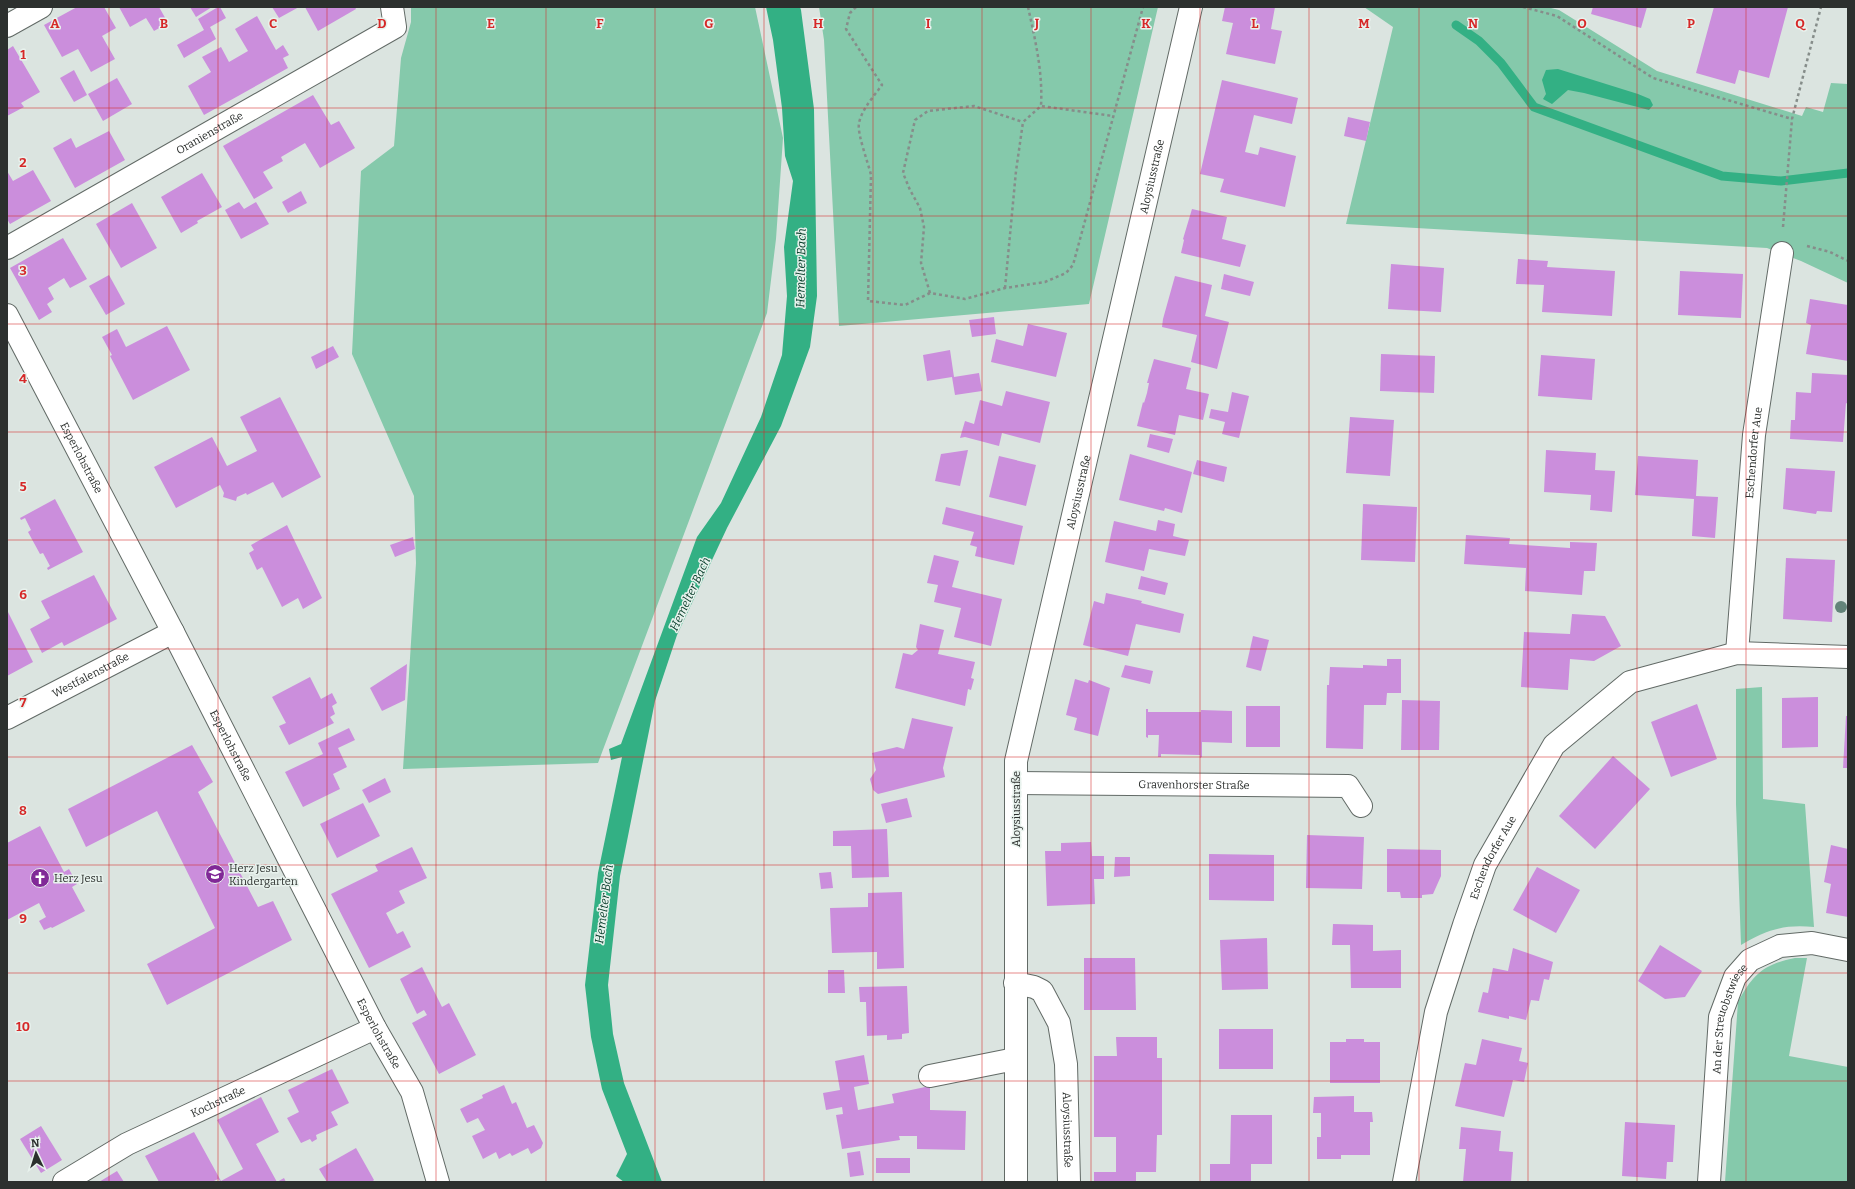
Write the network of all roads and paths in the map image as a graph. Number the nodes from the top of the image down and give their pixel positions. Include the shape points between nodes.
1 (41, 7) edge
2 (392, 7) edge
3 (856, 7) edge
4 (1028, 7) edge
5 (1142, 7) edge
6 (1191, 7) edge
7 (1522, 7) edge
8 (1820, 7) edge
9 (7, 26) edge
10 (1041, 106) junction
11 (1113, 116) junction
12 (1792, 119) junction
13 (1023, 122) junction
14 (1783, 232) dead end
15 (1803, 245) dead end
16 (7, 248) edge
17 (1782, 253) dead end
18 (1848, 261) edge
19 (1005, 288) junction
20 (930, 293) junction
21 (7, 315) edge
22 (173, 632) junction
23 (1737, 653) junction
24 (1848, 657) edge
25 (7, 718) edge
26 (1016, 784) junction
27 (1361, 806) dead end
28 (1848, 950) edge
29 (1015, 983) junction
30 (375, 1028) junction
31 (1015, 1059) junction
32 (930, 1076) dead end
33 (64, 1182) edge
34 (438, 1182) edge
35 (1016, 1182) edge
36 (1069, 1182) edge
37 (1404, 1182) edge
38 (1709, 1182) edge

1 - 9 street
2 - 16 street, Oranienstraße via 394,27
3 - 20 path via 850,13 846,29 882,85 859,123 860,140 868,158 871,175 868,301 905,305
4 - 10 path via 1039,62
5 - 11 path
6 - 26 street, Aloysiusstraße via 1016,761
7 - 12 path via 1557,16 1653,78
8 - 12 path
10 - 11 path
10 - 13 path
11 - 19 path via 1073,265 1066,273 1045,282
12 - 14 path
13 - 19 path
13 - 20 path via 974,106 928,112 915,120 903,173 920,208 924,227 921,263
15 - 18 path via 1830,252
17 - 23 street, Eschendorfer Aue via 1754,435
19 - 20 path via 965,299
21 - 22 street, Esperlohstraße
22 - 25 street, Westfalenstraße
22 - 30 street, Esperlohstraße
23 - 24 street, Eschendorfer Aue
23 - 37 street, Eschendorfer Aue via 1630,682 1554,745 1485,865 1464,925 1436,1012
26 - 27 street, Gravenhorster Straße via 1348,786
26 - 29 street, Aloysiusstraße
28 - 38 street, An der Streuobstwiese via 1812,943 1780,946 1750,960 1735,977 1720,1017
29 - 31 street, Aloysiusstraße
29 - 36 street, Aloysiusstraße via 1042,991 1059,1023 1066,1064
30 - 33 street, Kochstraße via 127,1144
30 - 34 street, Esperlohstraße via 412,1092
31 - 32 street
31 - 35 street, Aloysiusstraße

